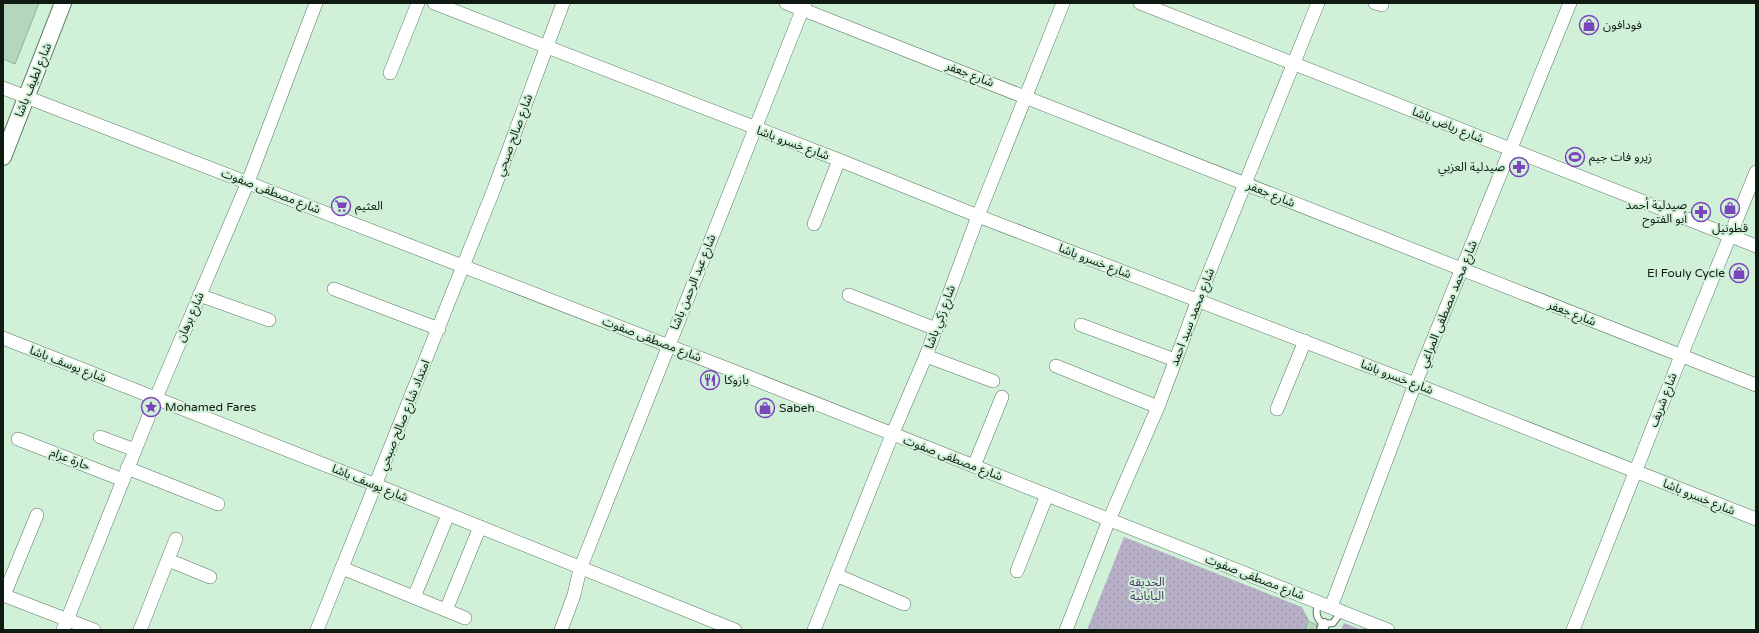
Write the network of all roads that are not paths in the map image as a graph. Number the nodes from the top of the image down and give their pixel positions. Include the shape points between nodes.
1 (63, 3) edge
2 (316, 3) edge
3 (418, 3) edge
4 (434, 3) edge
5 (563, 3) edge
6 (786, 3) edge
7 (1063, 3) edge
8 (1140, 3) edge
9 (1318, 3) edge
10 (1570, 3) edge
11 (804, 6) edge
12 (546, 47) junction
13 (1294, 65) junction
14 (390, 73) dead end
15 (3, 88) edge
16 (1026, 96) junction
17 (26, 97) junction
18 (755, 128) junction
19 (1510, 150) junction
20 (3, 157) edge
21 (839, 160) junction
22 (1756, 172) edge
23 (248, 182) junction
24 (1245, 184) junction
25 (978, 216) junction
26 (814, 224) dead end
27 (1729, 236) junction
28 (1756, 246) edge
29 (462, 266) junction
30 (1462, 270) junction
31 (334, 289) dead end
32 (849, 294) dead end
33 (199, 295) junction
34 (1198, 300) junction
35 (269, 320) dead end
36 (1081, 325) dead end
37 (439, 329) junction
38 (936, 329) junction
39 (3, 338) edge
40 (1305, 341) junction
41 (668, 346) junction
42 (926, 356) junction
43 (1681, 356) junction
44 (1175, 360) junction
45 (1056, 366) dead end
46 (993, 381) dead end
47 (1416, 384) junction
48 (1756, 385) edge
49 (156, 398) junction
50 (1002, 398) dead end
51 (1158, 407) junction
52 (1277, 409) dead end
53 (892, 435) junction
54 (100, 437) dead end
55 (18, 439) dead end
56 (134, 450) junction
57 (974, 466) junction
58 (1636, 472) junction
59 (125, 474) junction
60 (376, 485) junction
61 (1047, 495) junction
62 (218, 504) dead end
63 (37, 514) dead end
64 (448, 515) junction
65 (1756, 519) edge
66 (1109, 520) junction
67 (480, 528) junction
68 (176, 539) dead end
69 (168, 560) junction
70 (342, 568) junction
71 (580, 569) junction
72 (1017, 571) dead end
73 (836, 574) junction
74 (210, 577) dead end
75 (4, 595) edge
76 (414, 597) junction
77 (1318, 602) junction
78 (904, 604) dead end
79 (1337, 609) junction
80 (446, 610) junction
81 (465, 618) dead end
82 (65, 625) edge
83 (1323, 627) edge
84 (94, 630) edge
85 (140, 630) edge
86 (317, 630) edge
87 (561, 630) edge
88 (735, 630) edge
89 (814, 630) edge
90 (1066, 630) edge
91 (1388, 630) edge
92 (1573, 630) edge

1 - 17 street, شارع لطيف باشا
2 - 23 street, شارع برهان
3 - 14 street
4 - 12 street, شارع خسرو باشا
5 - 12 street, شارع صالح صبحي
6 - 11 street, شارع جعفر
7 - 16 street, شارع زكي باشا
8 - 13 street, شارع رياض باشا
9 - 13 street, شارع محمد سيد احمد
10 - 19 street, شارع محمد مصطفى المراغي
11 - 16 street, شارع جعفر
11 - 18 street, شارع عبد الرحمن باشا
12 - 18 street, شارع خسرو باشا
12 - 29 street, شارع صالح صبحي via 494,189
13 - 19 street, شارع رياض باشا
13 - 24 street, شارع محمد سيد احمد
15 - 17 street, شارع مصطفى صفوت
16 - 24 street, شارع جعفر
16 - 25 street, شارع زكي باشا
17 - 20 street, شارع لطيف باشا
17 - 23 street, شارع مصطفى صفوت
18 - 21 street, شارع خسرو باشا
18 - 41 street, شارع عبد الرحمن باشا
19 - 27 street, شارع رياض باشا
19 - 30 street, شارع محمد مصطفى المراغي
21 - 25 street, شارع خسرو باشا
21 - 26 street
22 - 27 street, شارع شريف
23 - 29 street, شارع مصطفى صفوت
23 - 33 street, شارع برهان
24 - 30 street, شارع جعفر
24 - 34 street, شارع محمد سيد احمد
25 - 34 street, شارع خسرو باشا
25 - 38 street, شارع زكي باشا
27 - 28 street, شارع رياض باشا
27 - 43 street, شارع شريف
29 - 37 street, امتداد شارع صالح صبحي
29 - 41 street, شارع مصطفى صفوت
30 - 43 street, شارع جعفر
30 - 47 street, شارع محمد مصطفى المراغي
31 - 37 street
32 - 38 street
33 - 35 street
33 - 49 street, شارع برهان
34 - 40 street, شارع خسرو باشا
34 - 44 street, شارع محمد سيد احمد
36 - 44 street
37 - 60 street, امتداد شارع صالح صبحي
38 - 42 street, شارع زكي باشا
39 - 49 street, شارع يوسف باشا
40 - 47 street, شارع خسرو باشا
40 - 52 street
41 - 53 street, شارع مصطفى صفوت
41 - 71 street, شارع عبد الرحمن باشا
42 - 46 street
42 - 53 street, شارع زكي باشا
43 - 48 street, شارع جعفر
43 - 58 street, شارع شريف
44 - 51 street, شارع محمد سيد احمد
45 - 51 street
47 - 58 street, شارع خسرو باشا
47 - 79 street, شارع محمد مصطفى المراغي
49 - 56 street, شارع برهان
49 - 60 street, شارع يوسف باشا
50 - 57 street
51 - 66 street, شارع محمد سيد احمد
53 - 57 street, شارع مصطفى صفوت
53 - 73 street, شارع زكي باشا
54 - 56 street
55 - 59 street, حارة عزام
56 - 59 street, شارع برهان
57 - 61 street, شارع مصطفى صفوت
58 - 65 street, شارع خسرو باشا
58 - 92 street, شارع شريف
59 - 62 street, حارة عزام
59 - 82 street, شارع برهان
60 - 64 street, شارع يوسف باشا
60 - 70 street, امتداد شارع صالح صبحي
61 - 66 street, شارع مصطفى صفوت
61 - 72 street
63 - 75 street
64 - 67 street, شارع يوسف باشا
64 - 76 street
66 - 77 street, شارع مصطفى صفوت
66 - 90 street, شارع محمد سيد احمد
67 - 71 street, شارع يوسف باشا
67 - 80 street
68 - 69 street
69 - 74 street
69 - 85 street
70 - 76 street
70 - 86 street, امتداد شارع صالح صبحي
71 - 87 street, شارع عبد الرحمن باشا via 574,595
71 - 88 street, شارع يوسف باشا
73 - 78 street
73 - 89 street, شارع زكي باشا
75 - 82 street
76 - 80 street
77 - 79 street, شارع مصطفى صفوت
77 - 83 lane via 1317,616
79 - 83 lane via 1333,622
79 - 91 street, شارع مصطفى صفوت
80 - 81 street
82 - 84 street

